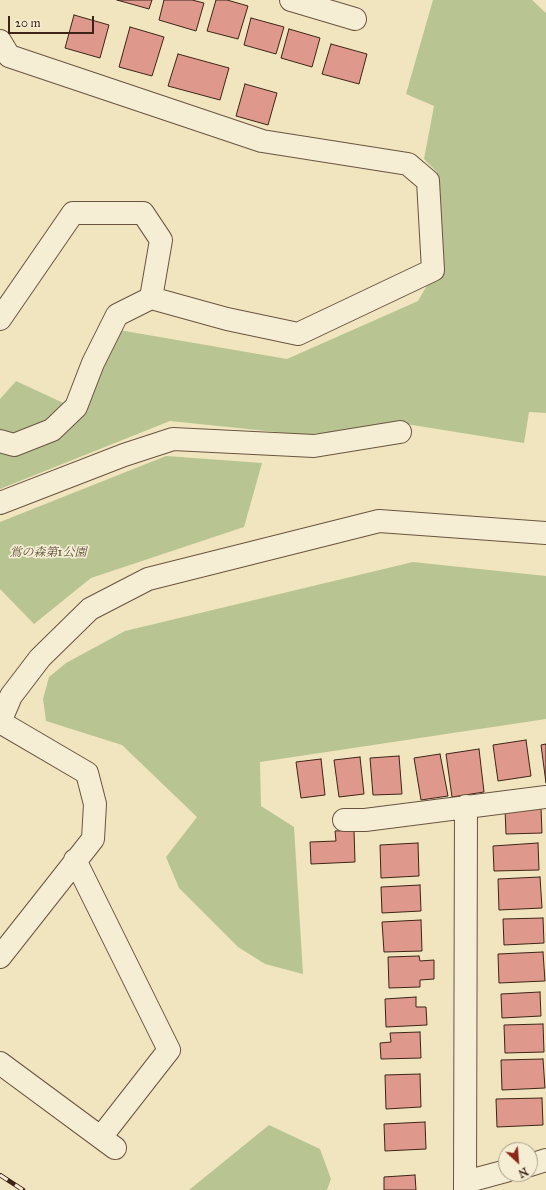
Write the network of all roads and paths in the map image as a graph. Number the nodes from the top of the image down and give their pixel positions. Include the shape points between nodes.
1 (291, 0) edge
2 (354, 19) dead end
3 (3, 55) edge
4 (151, 298) junction
5 (0, 319) edge
6 (400, 432) dead end
7 (0, 441) edge
8 (0, 503) edge
9 (546, 533) edge
10 (0, 722) edge
11 (546, 797) edge
12 (466, 806) junction
13 (344, 820) dead end
14 (75, 860) junction
15 (0, 957) edge
16 (0, 1063) edge
17 (498, 1174) edge
18 (465, 1186) edge

1 - 2 street
3 - 4 street via 262,141 408,164 428,181 433,270 298,334 227,319
4 - 5 street via 161,240 143,214 74,214
4 - 7 street via 117,314 93,363 76,407 52,430 14,445
6 - 8 street via 314,446 173,439
9 - 10 street via 379,521 148,579 90,610 40,658 11,696
10 - 14 street via 87,773 95,804 93,839
11 - 12 street
12 - 13 street via 366,820
12 - 18 street
14 - 15 street
14 - 16 street via 169,1050 108,1142
17 - 18 street

